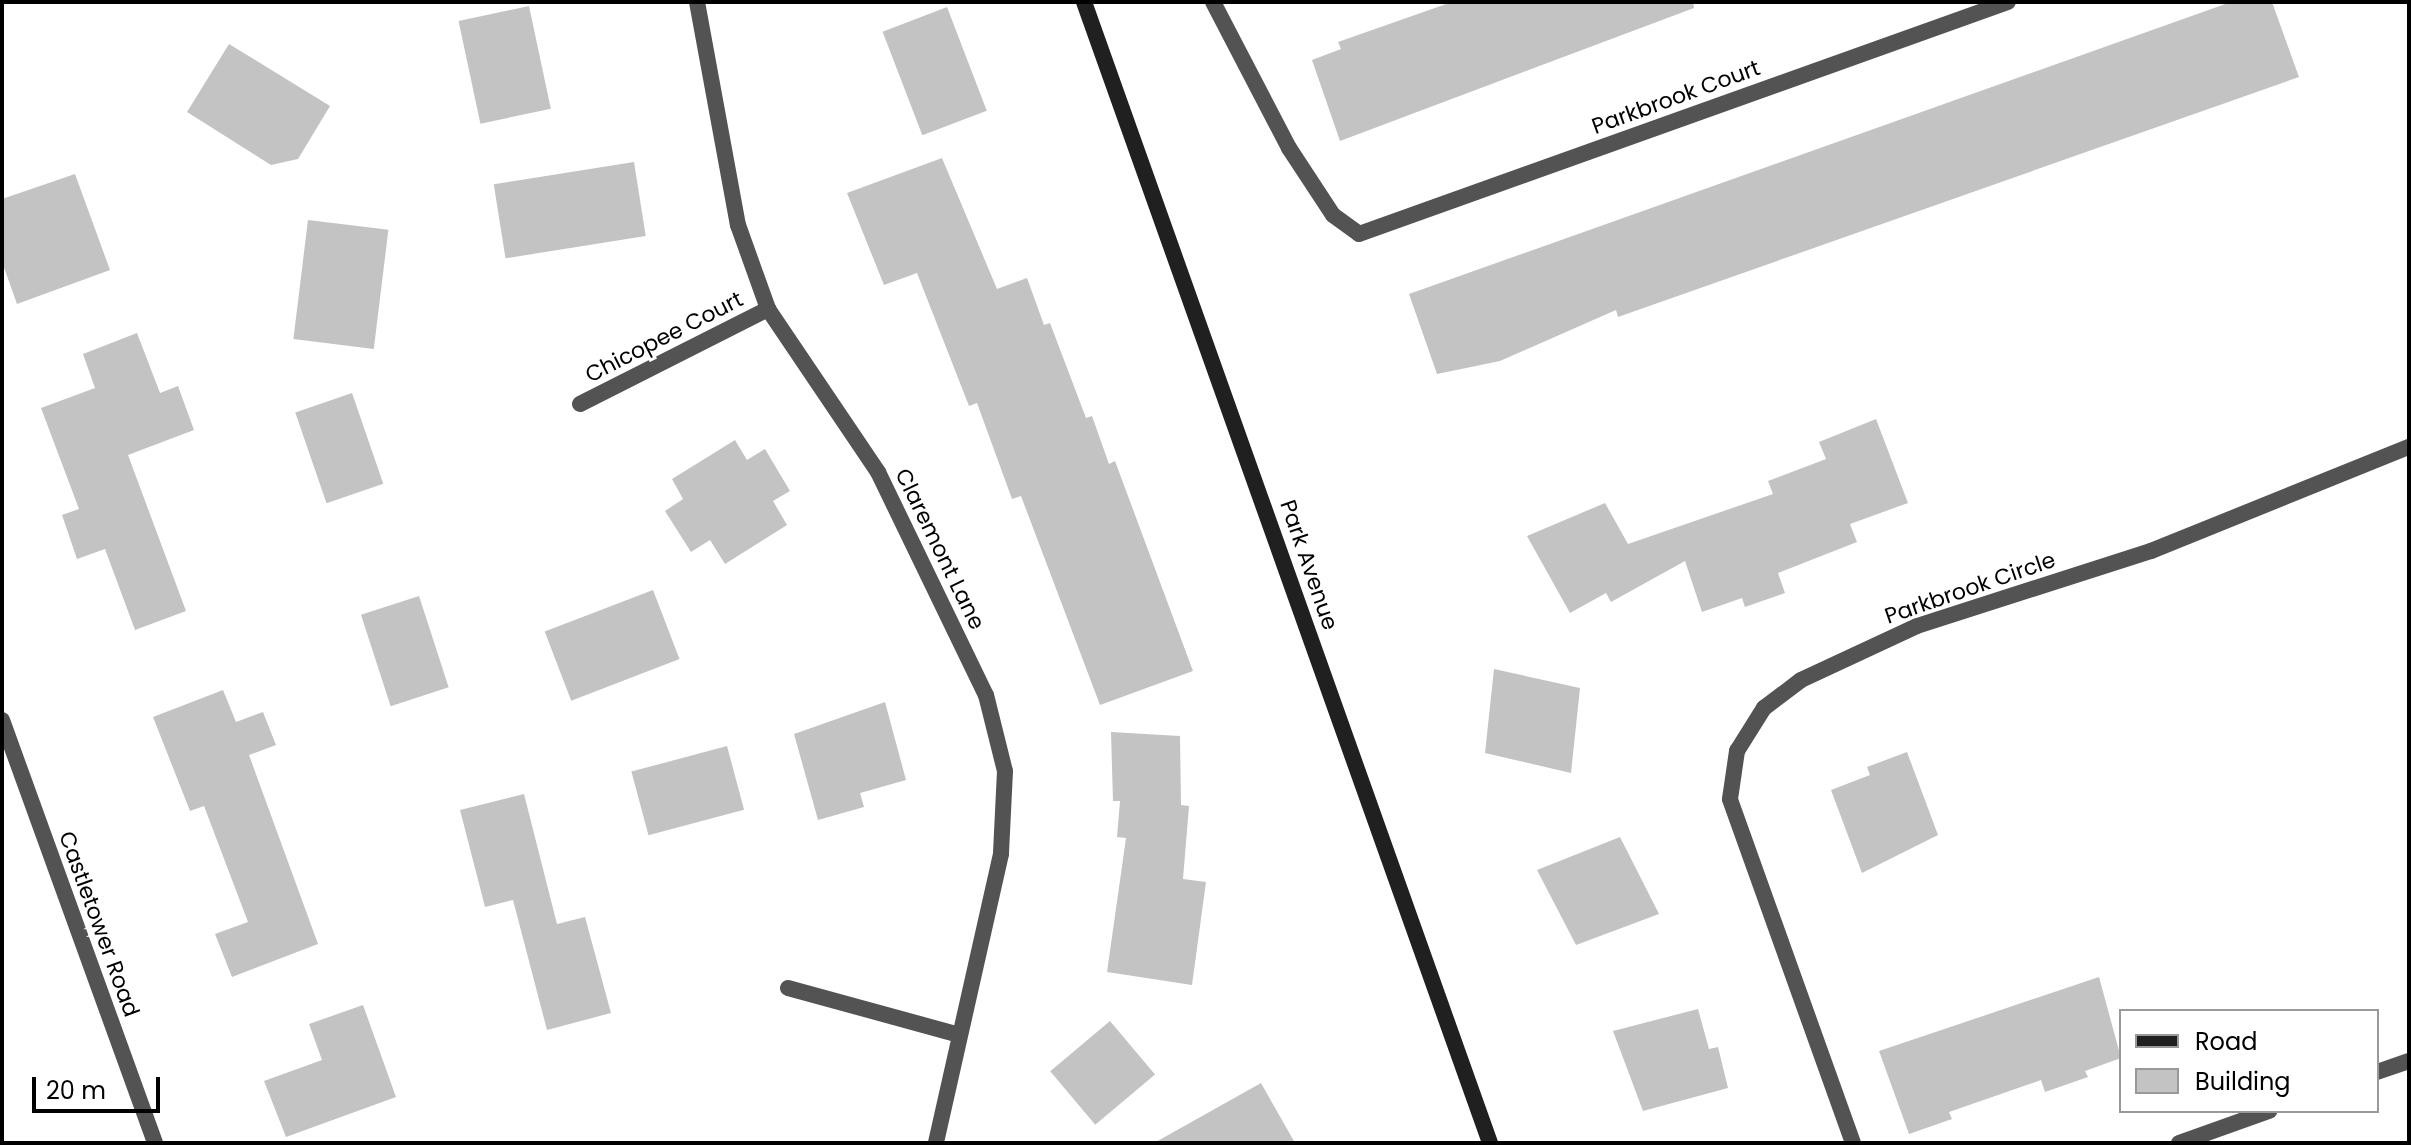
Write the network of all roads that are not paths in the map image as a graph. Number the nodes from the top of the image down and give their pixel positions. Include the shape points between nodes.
1 (697, 2) edge
2 (1084, 2) edge
3 (1213, 2) edge
4 (2008, 2) edge
5 (768, 309) junction
6 (580, 404) dead end
7 (2409, 447) edge
8 (2, 720) edge
9 (788, 988) dead end
10 (956, 1034) junction
11 (2409, 1061) edge
12 (2379, 1071) edge
13 (2263, 1113) edge
14 (155, 1143) edge
15 (936, 1143) edge
16 (1490, 1143) edge
17 (1853, 1143) edge
18 (2179, 1143) edge

1 - 5 street, Claremont Lane via 738,225
2 - 16 main road, Park Avenue
3 - 4 street, Parkbrook Court via 1289,148 1333,215 1359,234
5 - 6 street, Chicopee Court
5 - 10 street, Claremont Lane via 878,472 986,695 1005,771 1001,854
7 - 17 street, Parkbrook Circle via 2180,541 1917,626 1801,680 1764,708 1737,751 1730,799
8 - 14 street, Castletower Road
9 - 10 street
10 - 15 street, Claremont Lane
11 - 12 street
13 - 18 street

